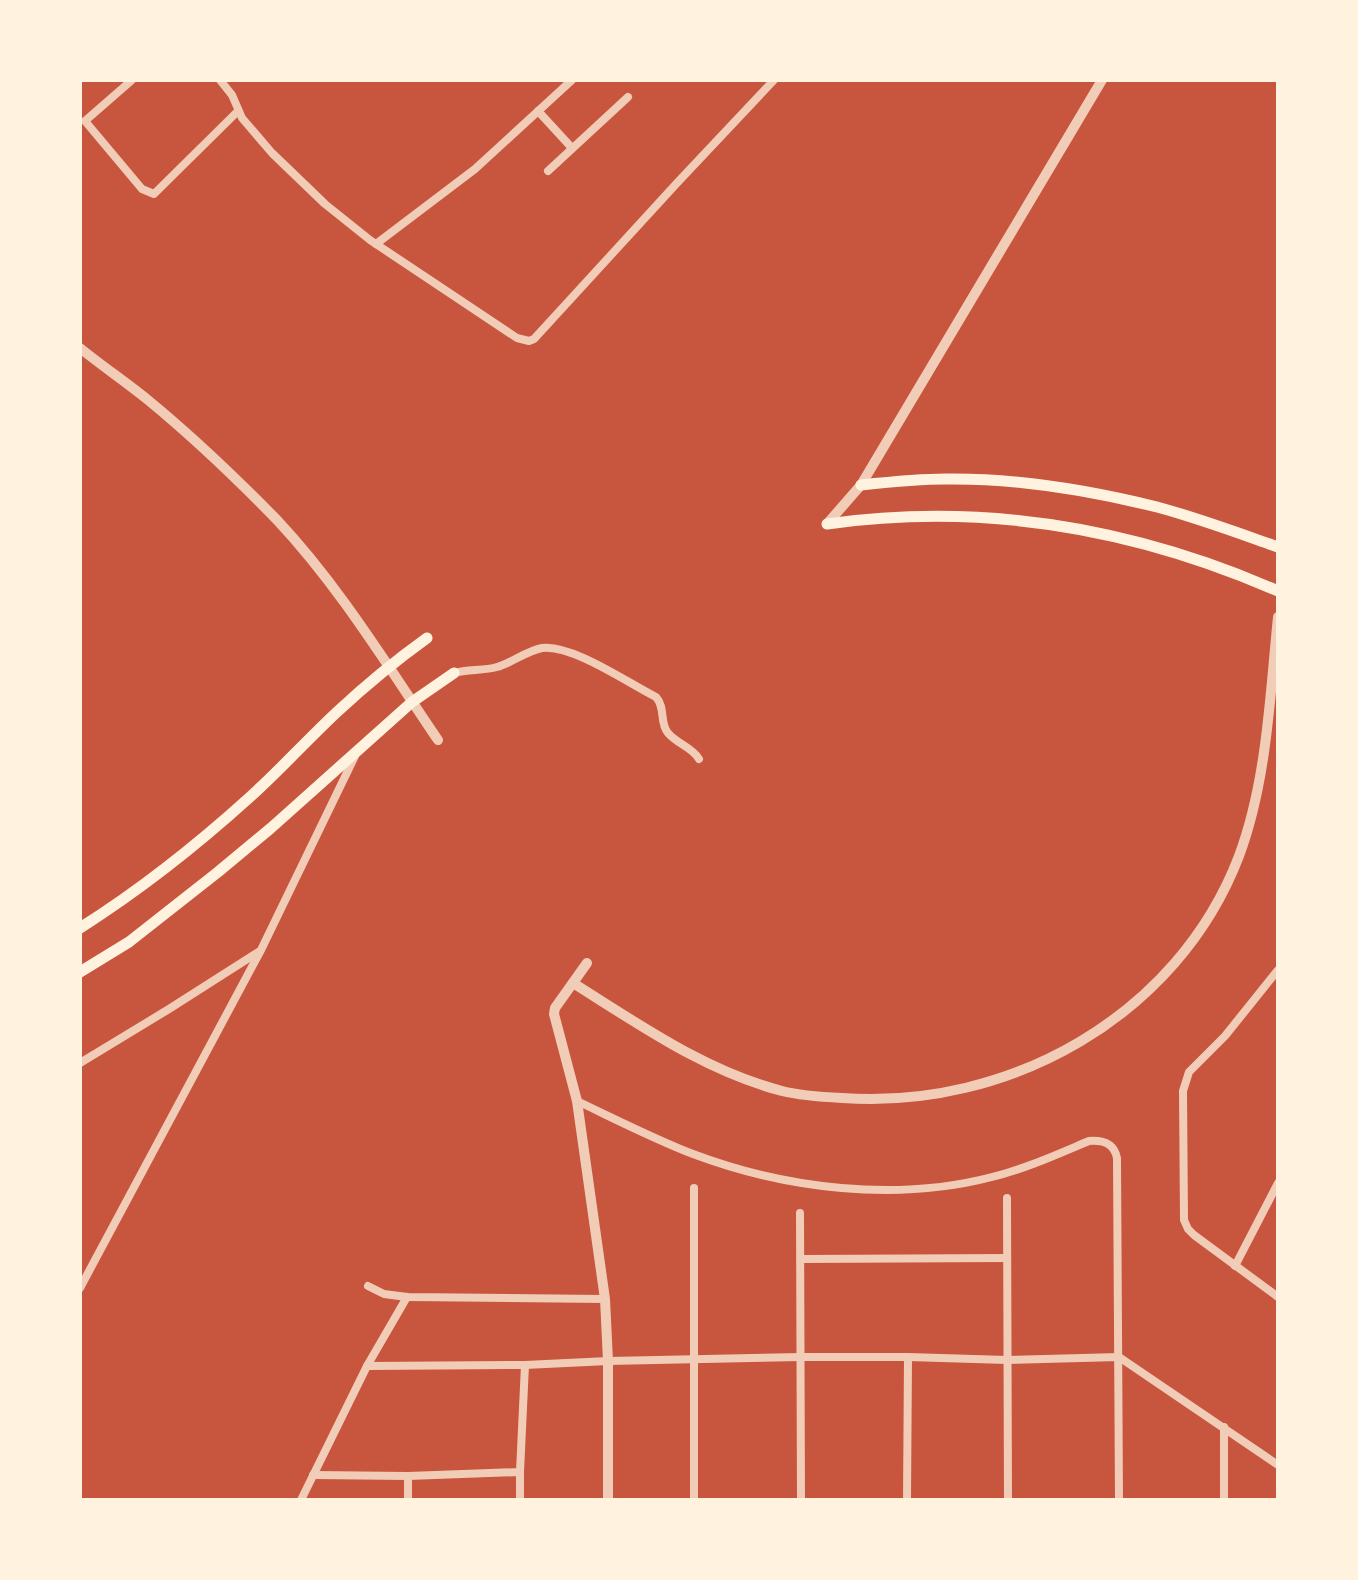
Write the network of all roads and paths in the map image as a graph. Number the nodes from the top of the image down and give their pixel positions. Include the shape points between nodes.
1 (220, 80) edge
2 (572, 80) edge
3 (774, 80) edge
4 (1102, 80) edge
5 (125, 82) edge
6 (628, 97) dead end
7 (238, 111) junction
8 (538, 111) junction
9 (572, 148) junction
10 (548, 171) dead end
11 (376, 244) junction
12 (80, 348) edge
13 (861, 485) junction
14 (827, 524) joint
15 (1278, 547) edge
16 (1278, 591) edge
17 (1278, 617) edge
18 (427, 638) dead end
19 (389, 666) junction
20 (454, 673) joint
21 (1275, 682) edge
22 (412, 702) junction
23 (438, 740) dead end
24 (359, 748) junction
25 (699, 759) dead end
26 (80, 928) edge
27 (261, 950) junction
28 (587, 963) dead end
29 (1278, 970) edge
30 (80, 972) edge
31 (573, 983) junction
32 (80, 1063) edge
33 (577, 1101) junction
34 (1278, 1183) edge
35 (694, 1188) dead end
36 (1007, 1198) dead end
37 (800, 1213) dead end
38 (1007, 1258) junction
39 (801, 1259) junction
40 (1235, 1266) junction
41 (368, 1286) dead end
42 (80, 1288) edge
43 (407, 1297) junction
44 (1278, 1297) edge
45 (605, 1299) junction
46 (801, 1357) junction
47 (908, 1357) junction
48 (1119, 1357) junction
49 (694, 1359) junction
50 (1007, 1360) junction
51 (608, 1361) junction
52 (525, 1365) junction
53 (367, 1366) junction
54 (1224, 1427) junction
55 (1278, 1465) edge
56 (520, 1472) junction
57 (313, 1475) junction
58 (408, 1476) junction
59 (301, 1500) edge
60 (408, 1500) edge
61 (520, 1500) edge
62 (608, 1500) edge
63 (694, 1500) edge
64 (801, 1500) edge
65 (907, 1500) edge
66 (1008, 1500) edge
67 (1119, 1500) edge
68 (1224, 1500) edge

1 - 7 street
2 - 8 street
3 - 11 street via 534,339 517,338
4 - 13 street
5 - 7 street via 85,121 148,193 154,194
6 - 9 street
7 - 11 street via 272,153
8 - 9 street
8 - 11 street via 475,169
9 - 10 street
12 - 19 street via 192,438 277,521
13 - 14 street
13 - 15 main road via 948,479 1058,487 1160,508
14 - 16 main road via 918,516 1047,523 1146,544
17 - 21 street
18 - 19 main road
19 - 22 street
19 - 26 main road via 251,797 152,878
20 - 22 main road
20 - 25 street via 502,666 544,648 567,651 656,697 669,734
21 - 31 street via 1244,842 1197,933 1168,969 1103,1029 1023,1071 961,1090 899,1099 798,1094 701,1061
22 - 23 street
22 - 24 main road
24 - 27 street
24 - 30 main road via 218,872 129,942
27 - 32 street
27 - 42 street
28 - 31 street
29 - 40 street via 1189,1072 1183,1091 1184,1220 1194,1235
31 - 33 street via 554,1014
33 - 45 street
33 - 48 street via 717,1162 781,1180 847,1189 927,1188 973,1181 1089,1141 1110,1145 1117,1158
34 - 40 street
35 - 49 street
36 - 38 street
37 - 39 street
38 - 39 street
38 - 50 street
39 - 46 street
40 - 44 street
41 - 43 street
43 - 45 street
43 - 53 street
45 - 51 street
46 - 47 street
46 - 49 street
46 - 64 street
47 - 50 street
47 - 65 street
48 - 50 street
48 - 54 street
48 - 67 street
49 - 51 street
49 - 63 street
50 - 66 street
51 - 52 street
51 - 62 street
52 - 53 street
52 - 56 street
53 - 57 street
54 - 55 street
54 - 68 street
56 - 58 street
56 - 61 street
57 - 58 street
57 - 59 street
58 - 60 street

